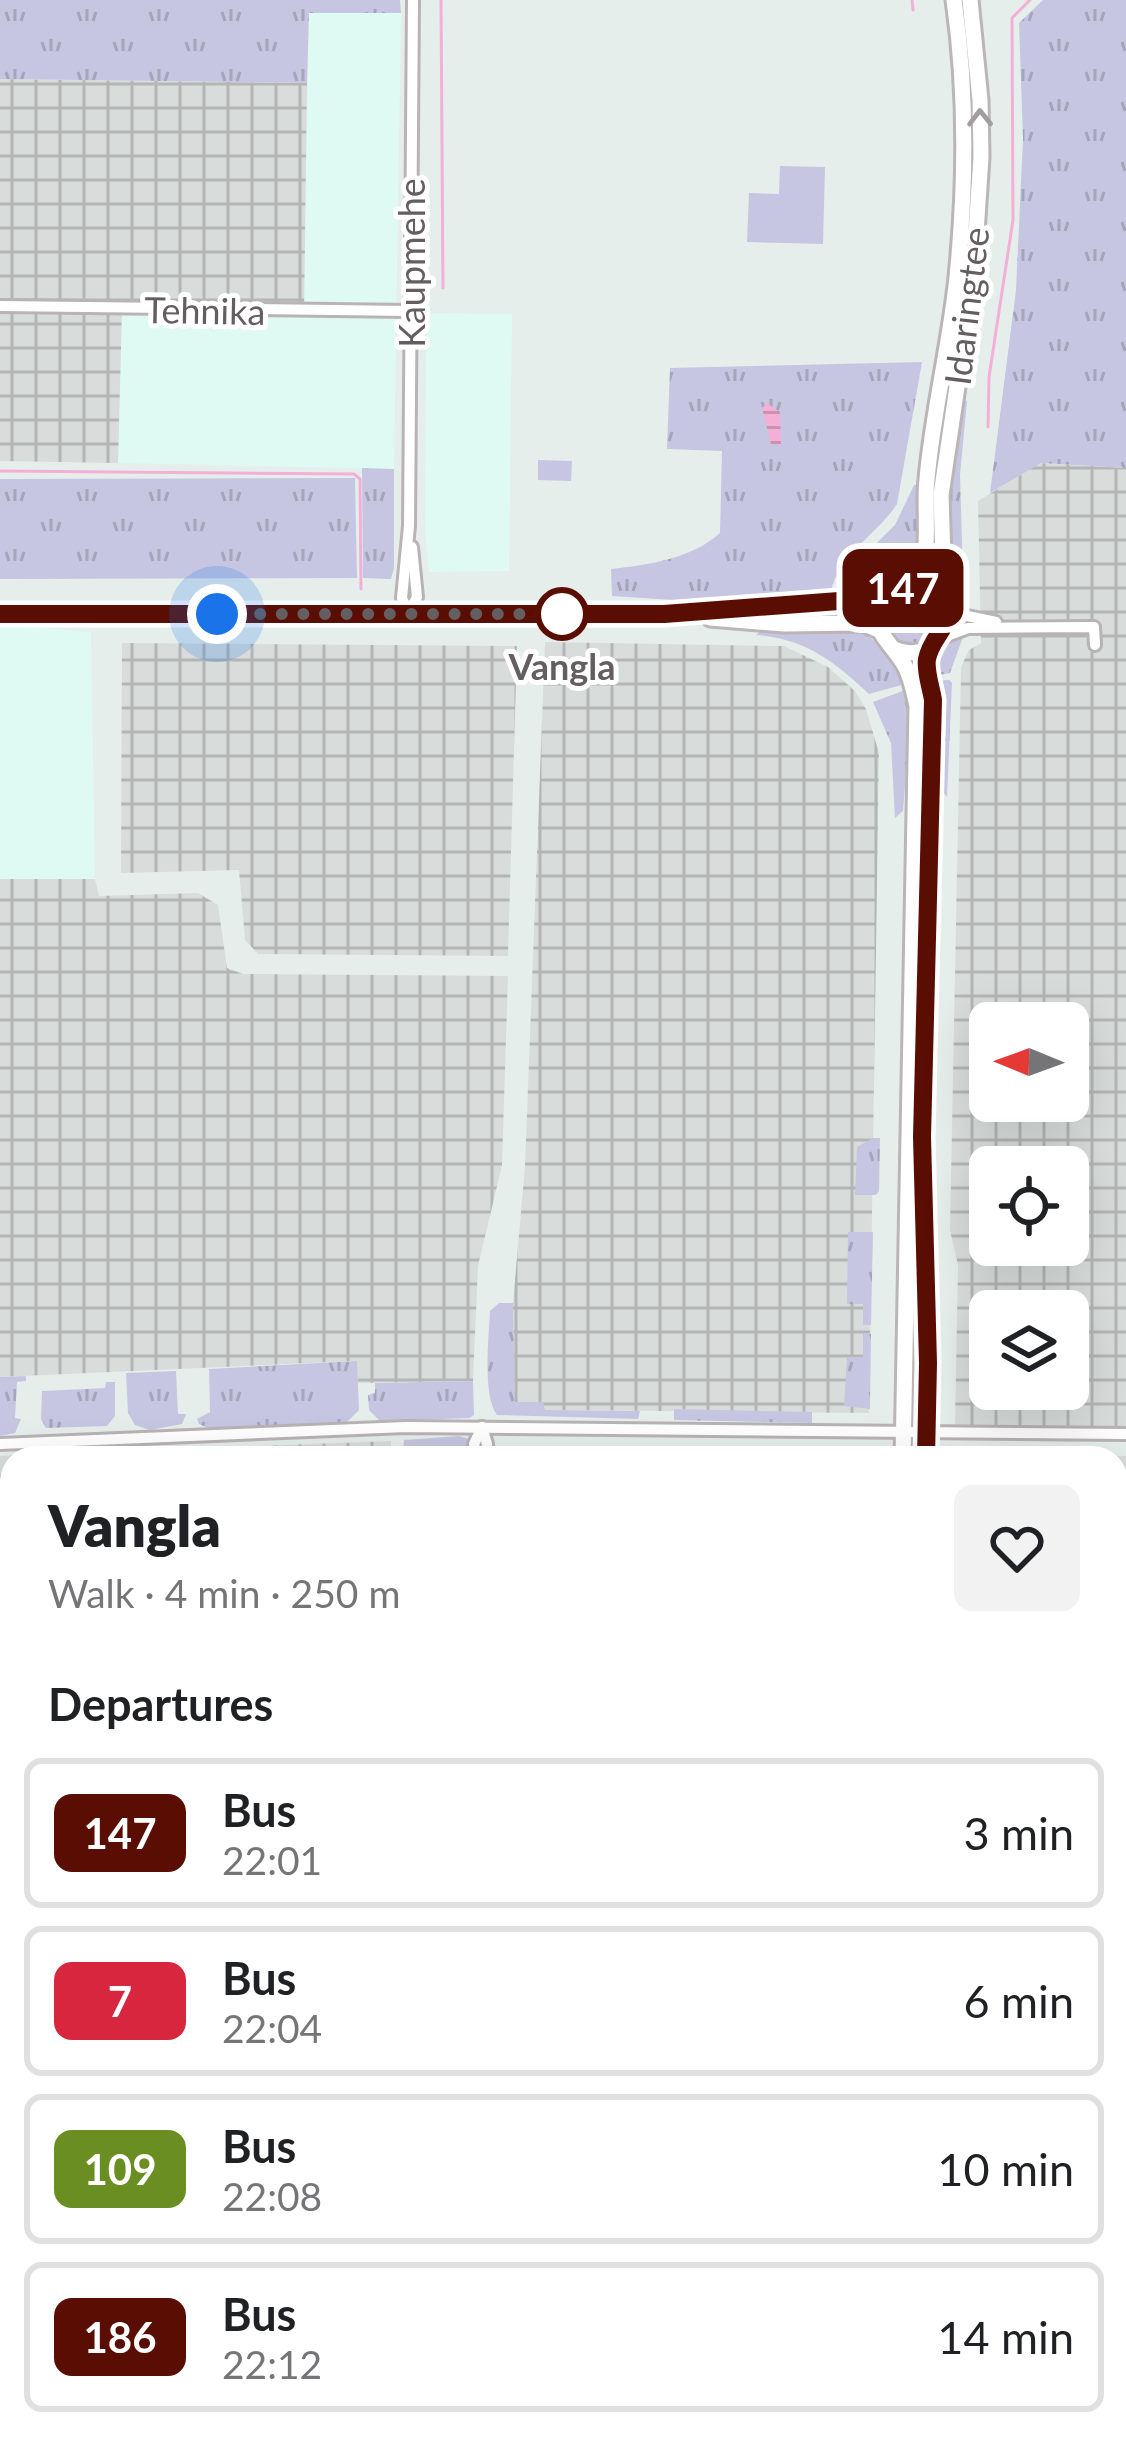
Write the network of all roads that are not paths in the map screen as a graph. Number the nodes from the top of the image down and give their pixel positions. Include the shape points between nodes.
1 (413, 0) edge
2 (954, 0) edge
3 (970, 0) edge
4 (0, 306) edge
5 (410, 311) junction
6 (913, 587) junction
7 (893, 592) junction
8 (944, 611) junction
9 (0, 614) edge
10 (408, 614) junction
11 (664, 614) junction
12 (1010, 626) junction
13 (879, 630) junction
14 (936, 643) junction
15 (1095, 645) dead end
16 (892, 647) junction
17 (482, 1427) junction
18 (903, 1433) junction
19 (927, 1434) junction
20 (1126, 1434) edge
21 (0, 1444) edge
22 (487, 1446) edge
23 (903, 1446) edge
24 (926, 1446) edge

1 - 5 street, Kaupmehe
2 - 6 main road, Idaringtee via 963,205 926,482 925,565
8 -> 3 main road, Idaringtee via 943,477 974,279 981,157
4 - 5 street, Tehnika
5 - 10 street, Kaupmehe via 402,598
6 - 7 main road
6 - 8 main road via 932,594
7 - 11 main road
7 - 13 main road via 880,609
8 - 12 street
8 - 14 main road
9 - 10 main road
10 - 11 main road
11 - 13 main road
12 - 14 street via 968,628
12 - 15 street via 1094,627
13 - 16 main road
14 - 16 main road via 912,654
14 - 19 main road via 926,663 933,700 922,1137
16 - 18 main road via 917,706
17 - 18 street
17 - 21 street
17 - 22 street
18 - 19 street
18 - 23 main road
19 - 20 street
19 - 24 main road

